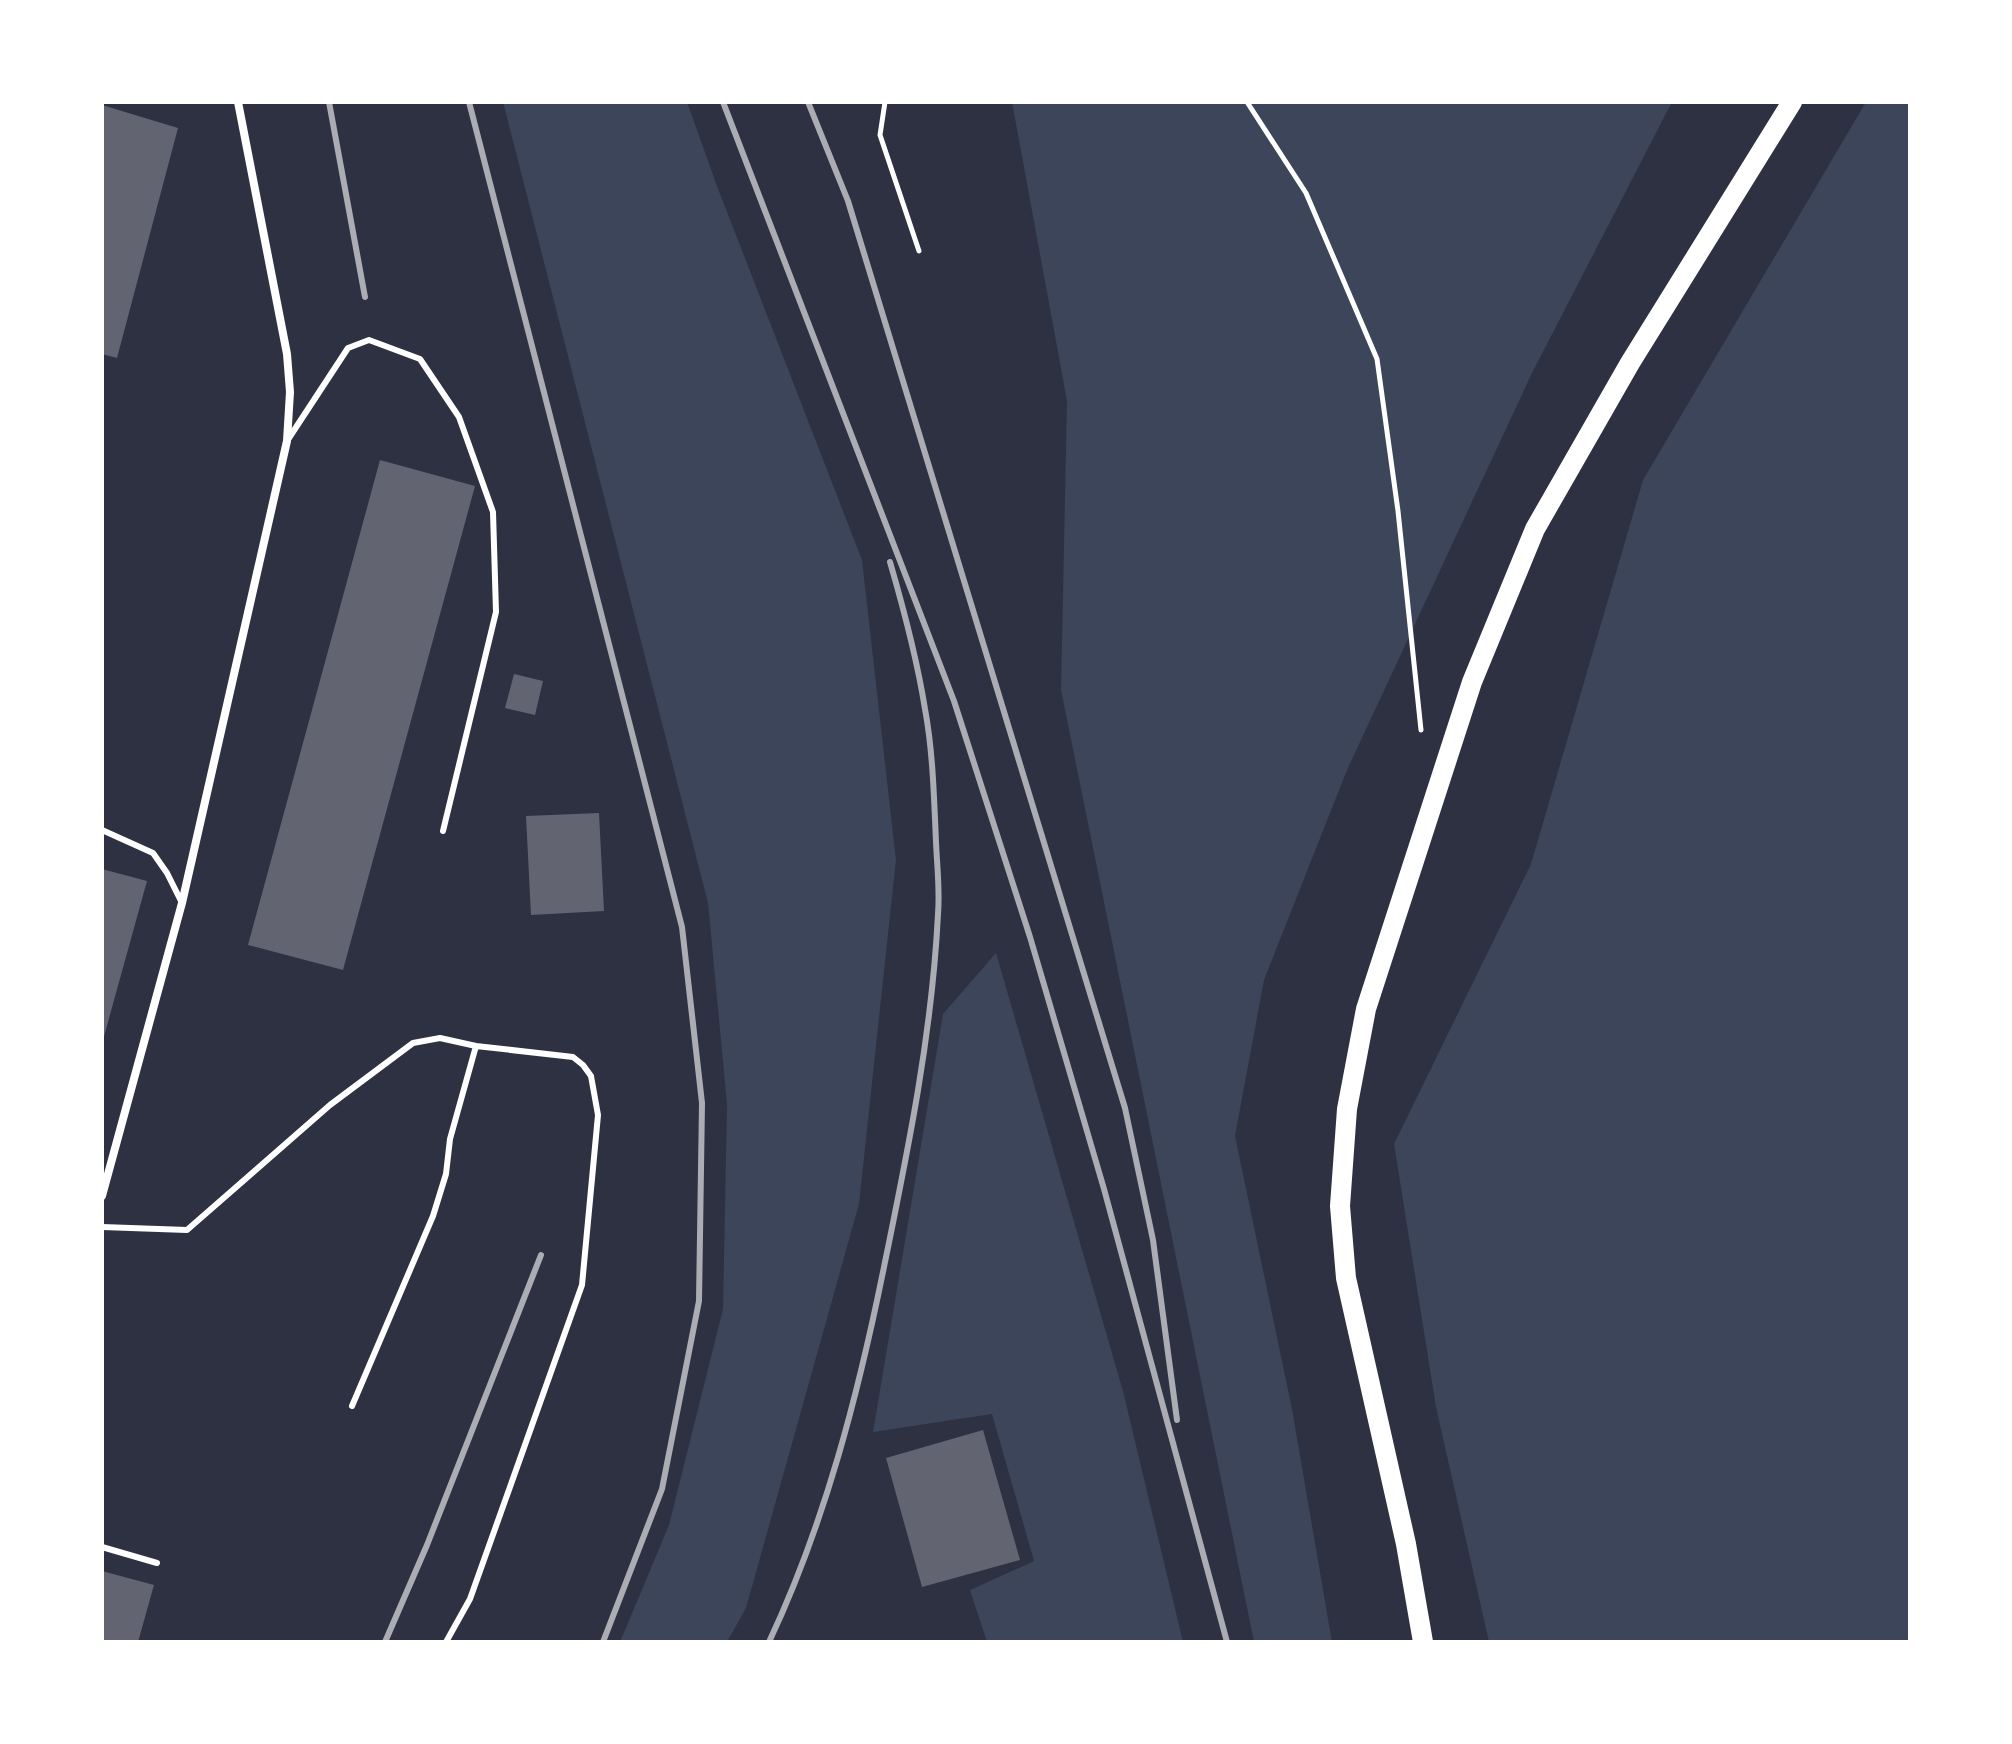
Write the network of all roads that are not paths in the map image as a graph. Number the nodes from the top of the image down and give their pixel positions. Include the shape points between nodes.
1 (238, 102) edge
2 (1792, 102) edge
3 (287, 441) junction
4 (102, 830) edge
5 (443, 831) dead end
6 (182, 903) junction
7 (476, 1046) junction
8 (102, 1191) edge
9 (102, 1227) edge
10 (352, 1406) dead end
11 (102, 1547) edge
12 (157, 1563) dead end
13 (446, 1642) edge
14 (1423, 1642) edge

1 - 3 street via 287,354
2 - 14 main road via 1630,363 1535,529 1472,682 1366,1009 1347,1109 1341,1220 1346,1278
3 - 5 lane via 348,348 369,340 420,359 459,417 493,512 496,612
3 - 6 street
4 - 6 lane via 153,853
6 - 8 street
7 - 9 lane via 440,1038 413,1043 330,1105 187,1230
7 - 10 lane via 433,1216
7 - 13 lane via 573,1057 591,1076 598,1115 582,1285 470,1599
11 - 12 lane

